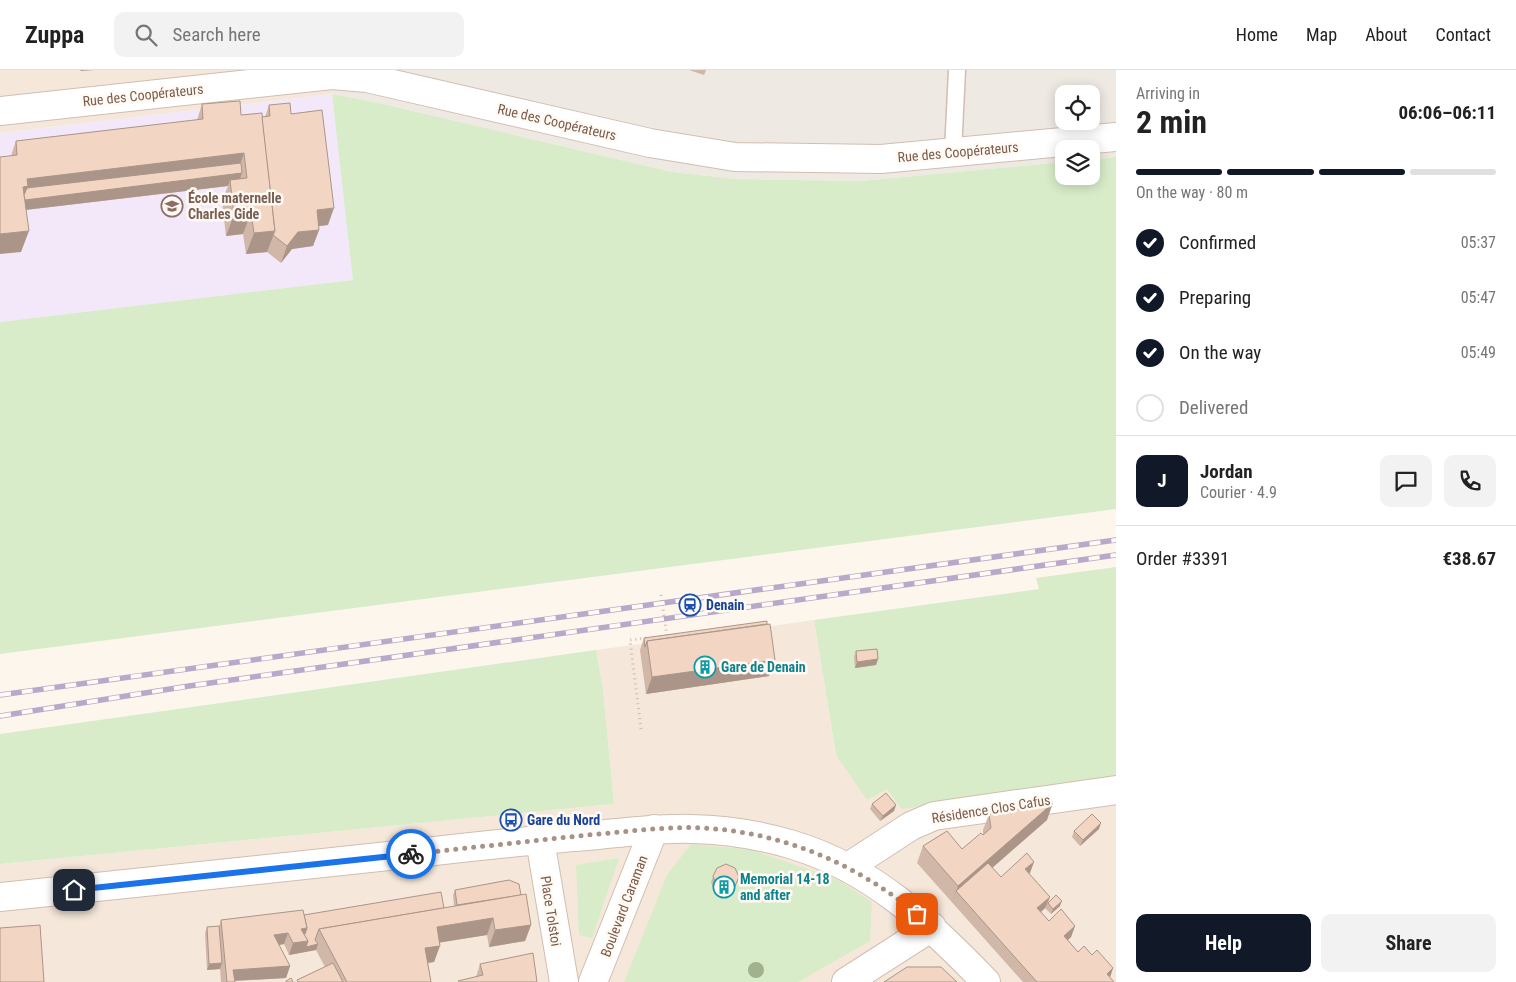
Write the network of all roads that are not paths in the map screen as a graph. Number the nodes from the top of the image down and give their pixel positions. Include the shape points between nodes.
1 (957, 70) edge
2 (330, 73) edge
3 (0, 111) edge
4 (1116, 138) edge
5 (954, 152) junction
6 (1116, 790) edge
7 (654, 829) junction
8 (540, 840) junction
9 (848, 867) junction
10 (0, 897) edge
11 (932, 927) junction
12 (564, 982) edge
13 (594, 982) edge
14 (846, 982) edge
15 (986, 982) edge

1 - 5 lane
2 - 3 street, Rue des Coopérateurs
2 - 5 street, Rue des Coopérateurs via 367,78 650,143 735,157 881,159
4 - 5 street, Rue des Coopérateurs
6 - 9 street, Résidence Clos Cafus via 934,816 911,826
7 - 8 street
7 - 9 street via 701,828 746,833 795,845
7 - 13 street, Boulevard Caraman
8 - 10 street
8 - 12 street, Place Tolstoi
9 - 11 street via 883,887
11 - 14 street
11 - 15 street

